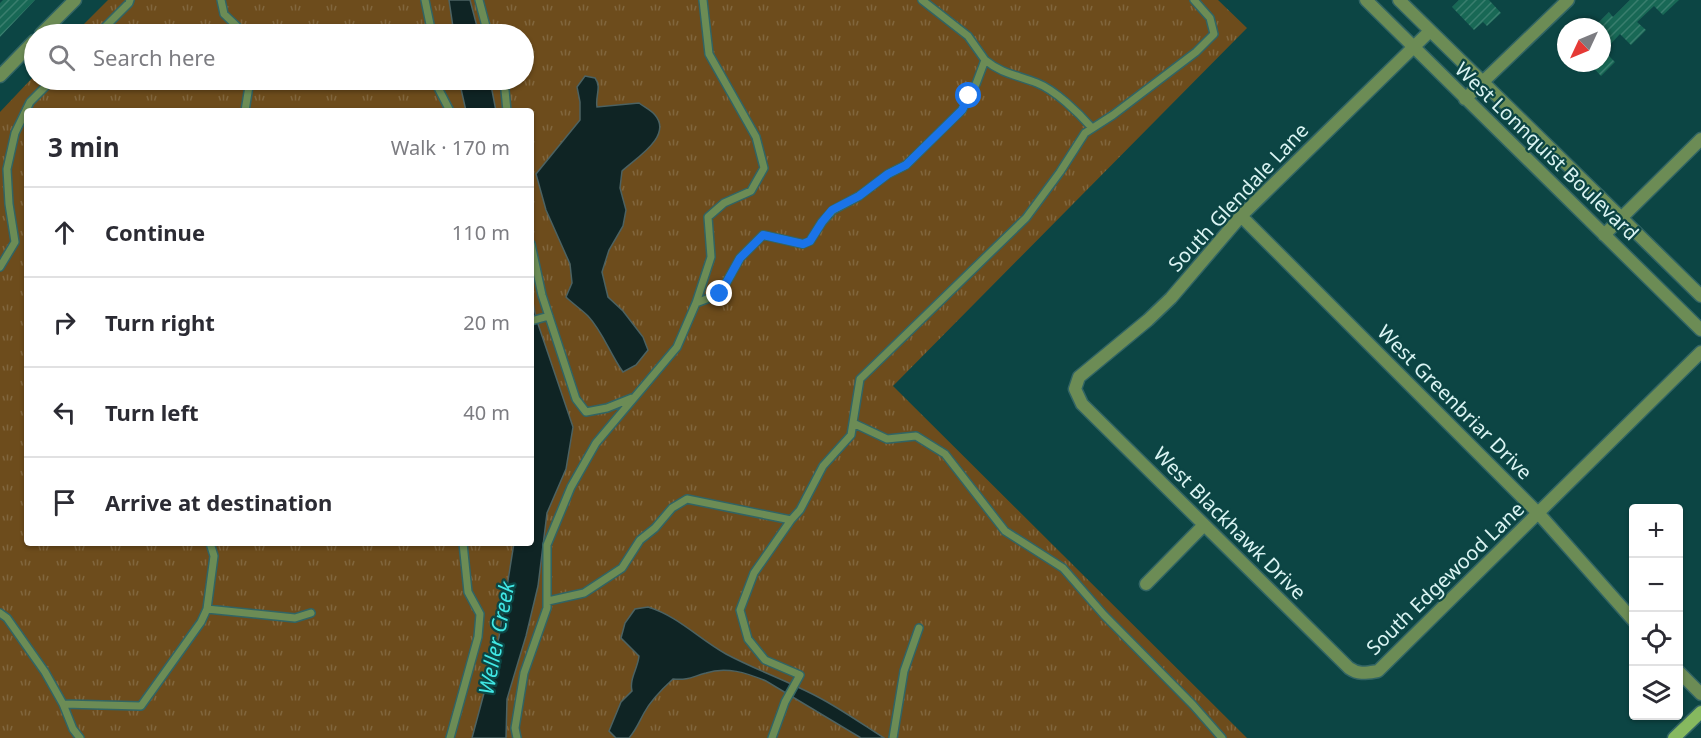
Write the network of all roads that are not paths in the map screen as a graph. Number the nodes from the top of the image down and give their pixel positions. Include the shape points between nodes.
1 (75, 0) edge
2 (130, 0) edge
3 (221, 0) edge
4 (424, 0) edge
5 (479, 0) edge
6 (703, 0) edge
7 (922, 0) edge
8 (1194, 0) edge
9 (1366, 0) edge
10 (1399, 0) edge
11 (1568, 0) edge
12 (51, 24) edge
13 (108, 24) edge
14 (234, 24) edge
15 (430, 24) edge
16 (485, 24) edge
17 (1430, 31) junction
18 (1413, 47) junction
19 (24, 51) edge
20 (985, 60) junction
21 (0, 76) edge
22 (1482, 83) junction
23 (42, 90) edge
24 (248, 90) edge
25 (439, 90) edge
26 (505, 90) edge
27 (1465, 99) junction
28 (27, 108) edge
29 (245, 108) edge
30 (448, 108) edge
31 (507, 108) edge
32 (24, 114) edge
33 (1092, 128) junction
34 (1701, 139) edge
35 (1242, 216) junction
36 (1621, 218) junction
37 (1604, 235) junction
38 (534, 257) edge
39 (0, 267) edge
40 (1701, 296) edge
41 (696, 303) junction
42 (549, 316) junction
43 (534, 320) edge
44 (1701, 330) edge
45 (1701, 352) edge
46 (1075, 389) joint
47 (635, 397) junction
48 (853, 423) junction
49 (1539, 514) junction
50 (791, 520) junction
51 (1204, 525) junction
52 (211, 546) edge
53 (463, 546) edge
54 (1146, 584) dead end
55 (548, 601) junction
56 (207, 609) junction
57 (0, 613) edge
58 (311, 613) dead end
59 (1629, 615) edge
60 (919, 628) dead end
61 (1365, 673) joint
62 (1683, 676) edge
63 (1701, 694) edge
64 (63, 704) junction
65 (1701, 712) edge
66 (80, 738) edge
67 (450, 738) edge
68 (517, 738) edge
69 (772, 738) edge
70 (893, 738) edge
71 (1222, 738) edge
72 (1674, 738) edge

1 - 12 street
2 - 13 lane
3 - 14 lane via 224,14
4 - 15 lane
5 - 16 lane
6 - 41 lane via 709,54 756,137 765,168 751,191 724,203 708,217 711,257
7 - 20 lane via 968,36
8 - 33 lane via 1210,18 1214,34 1196,52
9 - 18 street, West Lonnquist Boulevard
10 - 17 street, West Lonnquist Boulevard
11 - 22 street
17 - 18 street, South Glendale Lane
17 - 22 street, West Lonnquist Boulevard
18 - 27 street, West Lonnquist Boulevard
18 - 35 street, South Glendale Lane
19 - 21 street
20 - 33 lane via 998,70 1039,83
20 - 41 lane via 962,110 906,165 832,210 810,241 803,244 763,235 740,258 720,294
22 - 27 street
22 - 36 street, West Lonnquist Boulevard
23 - 28 lane
24 - 29 lane
25 - 30 lane
26 - 31 lane
27 - 37 street, West Lonnquist Boulevard
32 - 39 lane via 15,133 7,170 15,242
33 - 48 lane via 1084,133 1026,218 860,379
34 - 36 street
35 - 46 street, South Glendale Lane via 1171,298 1078,377
35 - 49 street, West Greenbriar Drive
36 - 37 street
36 - 40 street, West Lonnquist Boulevard
37 - 44 street, West Lonnquist Boulevard
38 - 42 lane
41 - 47 lane via 677,346
42 - 43 lane
42 - 47 lane via 576,399 586,412
45 - 49 street, South Edgewood Lane
46 - 51 street, West Blackhawk Drive via 1082,404
47 - 55 lane via 596,443 571,487 547,545
48 - 50 lane via 851,435 823,466
48 - 71 lane via 887,439 916,436 945,454 1005,531 1063,568
49 - 59 street, West Greenbriar Drive
49 - 61 street, South Edgewood Lane via 1378,671
50 - 55 lane via 687,499 672,508 640,540 622,568 584,593
50 - 69 lane via 754,573 740,610 748,639 765,660 800,675
51 - 54 street
51 - 61 street, West Blackhawk Drive via 1349,668 1356,674
52 - 56 lane via 214,556
53 - 67 lane via 468,592 480,614 478,638
55 - 68 lane via 524,673 515,728
56 - 58 lane via 295,618
56 - 64 lane via 141,706
57 - 64 lane via 45,672
60 - 70 lane via 904,671
62 - 63 street
64 - 66 lane
65 - 72 main road

